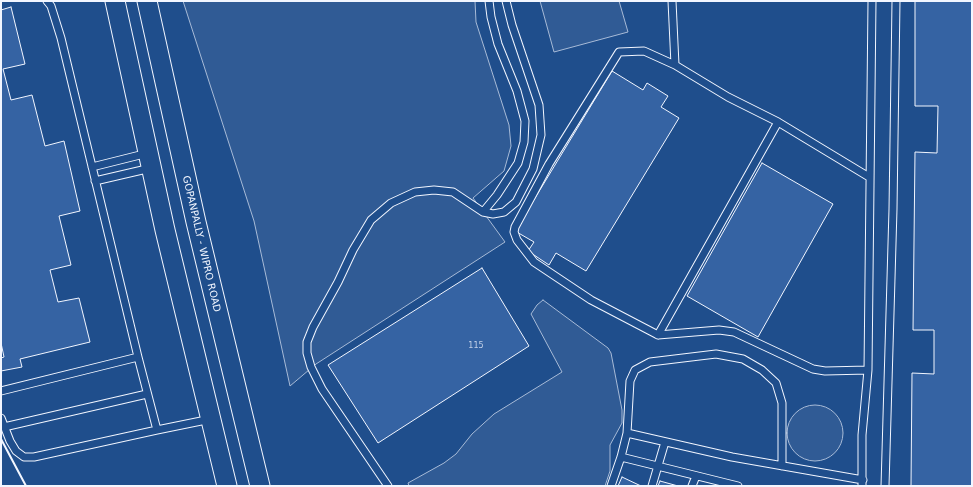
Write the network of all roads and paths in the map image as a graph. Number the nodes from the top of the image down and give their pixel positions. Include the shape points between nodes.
1 (47, 1) edge
2 (116, 1) edge
3 (147, 1) edge
4 (489, 1) edge
5 (506, 1) edge
6 (672, 1) edge
7 (872, 1) edge
8 (896, 1) edge
9 (675, 65) junction
10 (778, 122) junction
11 (150, 160) junction
12 (92, 167) junction
13 (869, 177) junction
14 (95, 181) junction
15 (483, 212) junction
16 (658, 335) junction
17 (138, 357) junction
18 (868, 370) junction
19 (1, 391) edge
20 (147, 394) junction
21 (1, 418) edge
22 (211, 419) junction
23 (4, 427) junction
24 (157, 430) junction
25 (627, 433) junction
26 (665, 442) junction
27 (621, 457) junction
28 (658, 466) junction
29 (782, 466) junction
30 (696, 476) junction
31 (862, 483) edge
32 (227, 486) edge
33 (260, 486) edge
34 (388, 486) edge
35 (611, 486) edge
36 (652, 486) edge
37 (692, 486) edge
38 (734, 486) edge
39 (885, 486) edge

1 - 12 lane via 61,38
2 - 11 main road
3 - 33 main road, GOPANPALLY - WIPRO ROAD via 196,222
4 - 15 lane via 498,44 517,91 525,121 524,142 518,163
5 - 15 lane via 539,105 541,135 533,169 516,202 504,212
6 - 9 lane
7 - 13 lane
8 - 39 lane
9 - 10 lane via 728,97
9 - 16 lane via 644,51 619,52 549,164 514,232 534,262 591,300
10 - 13 lane
10 - 16 lane
11 - 12 lane
11 - 14 lane
11 - 22 main road
12 - 14 lane
13 - 18 lane
14 - 17 lane
15 - 34 lane via 453,192 434,190 415,192 391,203 371,220 353,250 307,342 311,367 322,389
16 - 18 lane via 719,330 734,332 814,369
17 - 19 lane
17 - 20 lane
18 - 31 lane via 862,435
20 - 23 lane
20 - 24 lane
21 - 23 lane
22 - 24 lane
22 - 32 main road
23 - 24 lane via 16,451 24,457 34,458
25 - 26 lane
25 - 27 lane
25 - 29 lane via 630,381 635,370 650,362 716,354 743,359 762,370 776,383 782,403
26 - 28 lane
26 - 29 lane
27 - 28 lane
27 - 35 lane
28 - 30 lane
28 - 36 lane
29 - 31 lane
30 - 37 lane
30 - 38 lane

